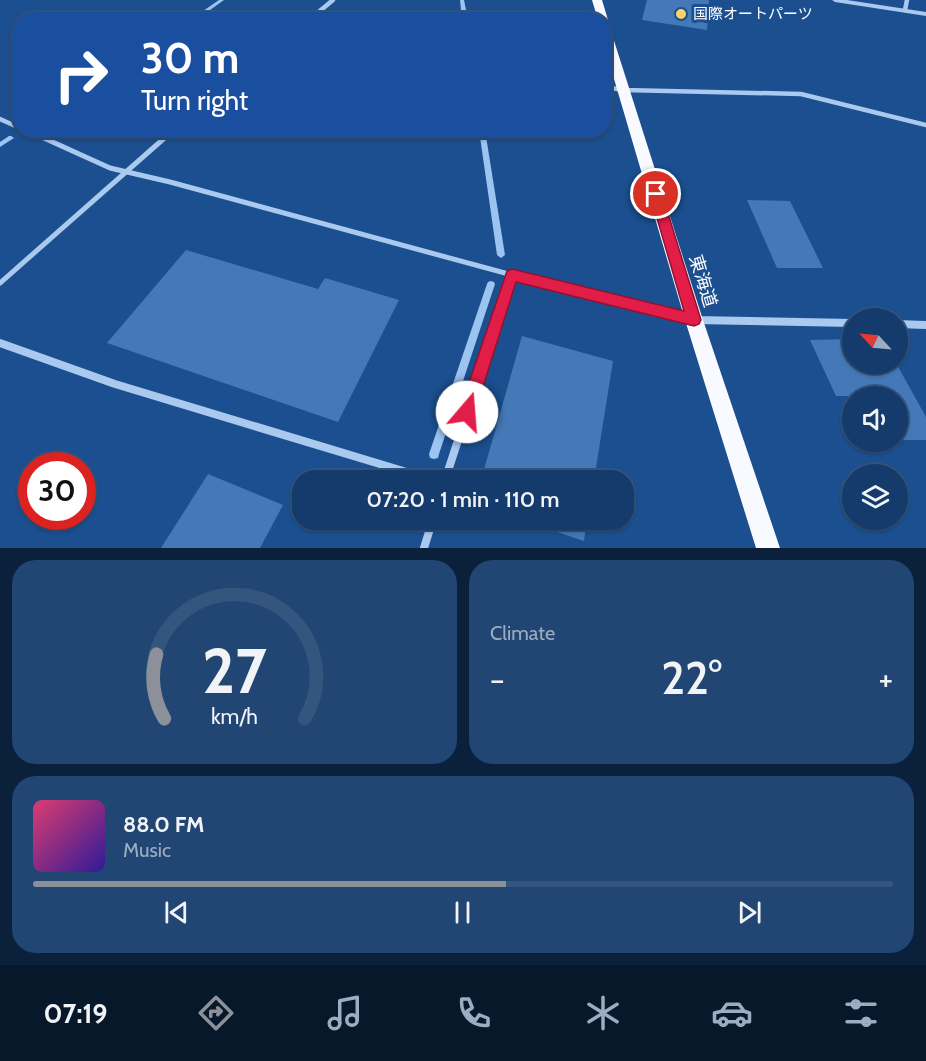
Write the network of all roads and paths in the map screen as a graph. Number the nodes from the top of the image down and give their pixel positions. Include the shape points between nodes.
1 (333, 0) edge
2 (835, 0) edge
3 (907, 0) edge
4 (905, 10) junction
5 (319, 12) edge
6 (926, 14) edge
7 (612, 51) edge
8 (612, 88) edge
9 (624, 90) junction
10 (926, 125) edge
11 (44, 138) edge
12 (164, 138) edge
13 (124, 171) junction
14 (512, 275) junction
15 (0, 284) edge
16 (694, 320) junction
17 (842, 323) edge
18 (908, 324) edge
19 (926, 325) edge
20 (0, 343) edge
21 (400, 470) edge
22 (448, 470) edge
23 (430, 530) edge
24 (424, 548) edge
25 (768, 548) edge

1 - 5 street
2 - 4 street
3 - 4 street
4 - 6 street
7 - 9 highway, 東海道
8 - 9 street
9 - 10 street via 801,94
9 - 16 highway, 東海道
11 - 13 street
12 - 13 street
13 - 14 street
13 - 15 street
14 - 16 street
14 - 22 street
16 - 17 street
16 - 25 highway, 東海道
18 - 19 street
20 - 21 street via 115,384
23 - 24 street

